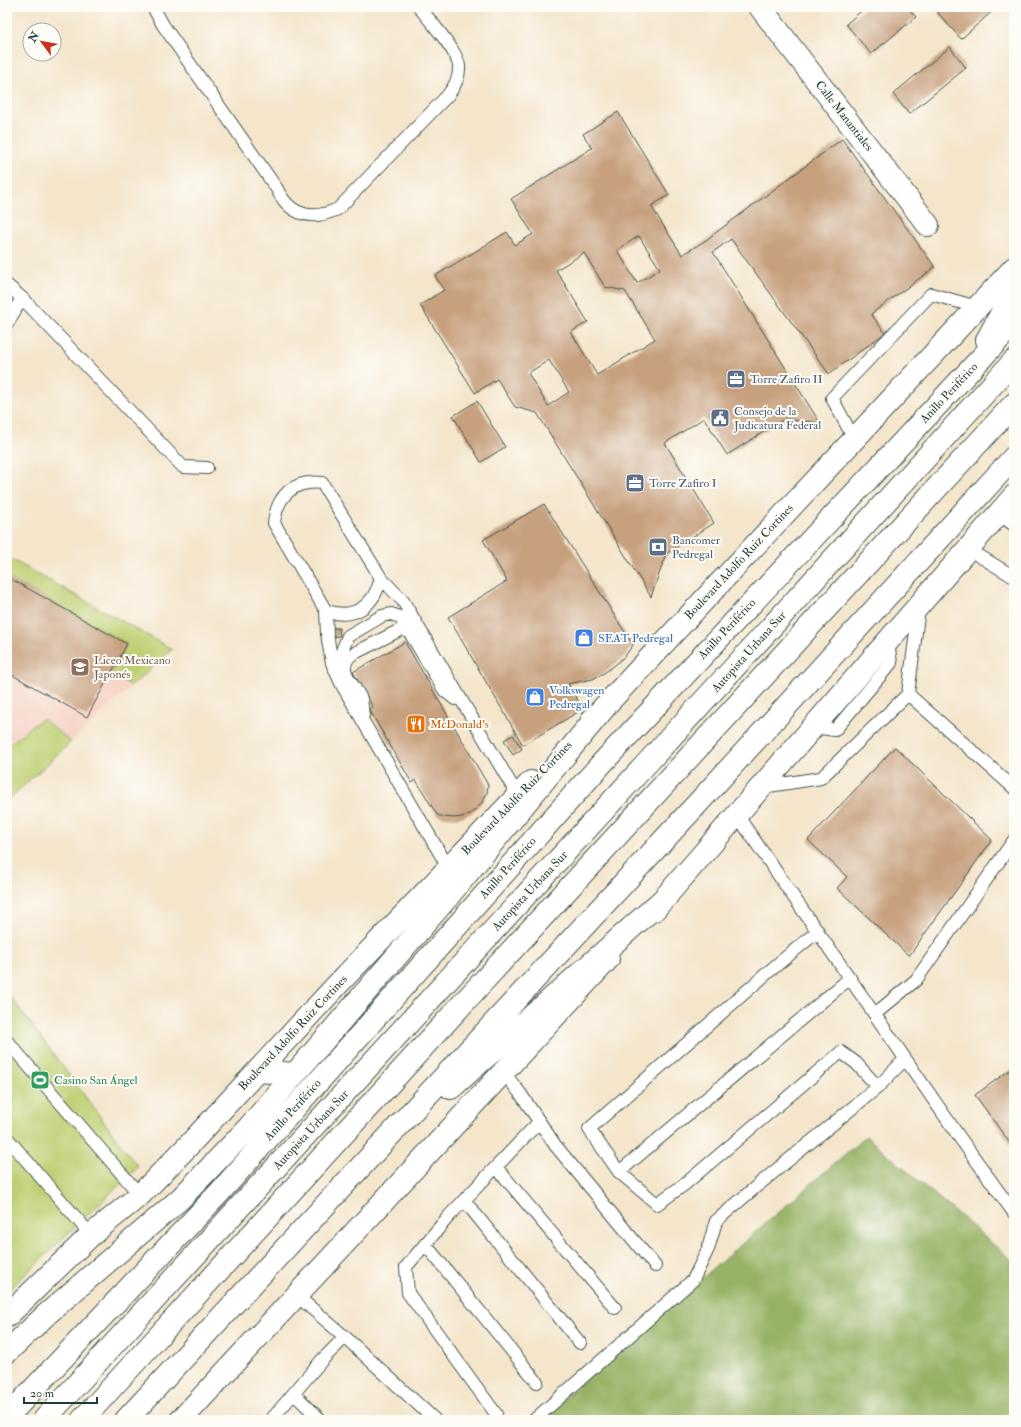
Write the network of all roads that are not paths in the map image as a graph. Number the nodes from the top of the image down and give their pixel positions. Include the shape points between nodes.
1 (153, 7) edge
2 (419, 7) edge
3 (760, 7) edge
4 (928, 225) dead end
5 (1014, 268) edge
6 (7, 284) edge
7 (1014, 290) edge
8 (22, 298) junction
9 (977, 307) junction
10 (1014, 323) edge
11 (7, 324) edge
12 (1014, 361) edge
13 (973, 367) junction
14 (1014, 404) edge
15 (854, 439) junction
16 (1014, 457) edge
17 (207, 468) dead end
18 (1014, 496) edge
19 (1006, 519) edge
20 (968, 549) junction
21 (1014, 577) edge
22 (381, 578) junction
23 (919, 605) junction
24 (326, 611) junction
25 (410, 633) junction
26 (344, 670) junction
27 (908, 694) junction
28 (464, 706) junction
29 (605, 707) junction
30 (363, 721) junction
31 (604, 761) junction
32 (761, 788) junction
33 (1014, 788) edge
34 (518, 796) junction
35 (737, 815) junction
36 (1014, 840) edge
37 (473, 866) junction
38 (449, 868) junction
39 (667, 896) junction
40 (818, 931) junction
41 (850, 978) junction
42 (875, 1014) junction
43 (7, 1041) edge
44 (490, 1053) junction
45 (905, 1059) junction
46 (259, 1071) junction
47 (504, 1072) junction
48 (294, 1074) junction
49 (878, 1088) junction
50 (539, 1122) junction
51 (7, 1138) edge
52 (496, 1167) junction
53 (619, 1172) junction
54 (354, 1174) junction
55 (140, 1195) junction
56 (464, 1200) junction
57 (1014, 1213) edge
58 (91, 1236) junction
59 (425, 1244) junction
60 (655, 1266) dead end
61 (296, 1295) junction
62 (615, 1308) dead end
63 (7, 1316) edge
64 (345, 1337) junction
65 (580, 1343) dead end
66 (7, 1352) edge
67 (537, 1382) dead end
68 (294, 1394) junction
69 (496, 1414) dead end
70 (7, 1418) edge
71 (44, 1420) edge
72 (82, 1420) edge
73 (126, 1420) edge
74 (181, 1420) edge
75 (271, 1420) edge
76 (321, 1420) edge
77 (435, 1420) edge
78 (534, 1420) edge

1 - 2 lane via 281,198 296,211 316,216 338,209 455,86 459,66 456,56
3 - 4 main road, Calle Manantiales
5 - 9 main road, Boulevard Adolfo Ruiz Cortines
6 - 8 lane
7 - 13 main road
8 - 11 lane
8 - 17 lane via 183,467
9 - 15 main road, Boulevard Adolfo Ruiz Cortines
9 - 15 lane via 931,294 832,398
10 - 13 main road, Anillo Periférico
12 - 71 main road, Autopista Urbana Sur
13 - 31 main road, Anillo Periférico
14 - 72 main road
15 - 29 main road, Boulevard Adolfo Ruiz Cortines
16 - 54 main road
18 - 19 main road
19 - 20 main road
20 - 21 lane
20 - 23 main road
22 - 24 lane via 372,600 362,608 344,614
22 - 24 lane via 322,483 311,482 290,490 278,504 274,523
22 - 28 lane via 403,601
23 - 27 lane
23 - 32 main road
24 - 30 lane via 326,634 332,663
25 - 26 lane via 398,630 351,655 345,662
25 - 26 lane via 400,617 391,614 382,616 348,636 341,658
25 - 28 lane via 444,690
26 - 30 lane via 361,700
27 - 32 lane via 821,778
27 - 33 lane
28 - 34 lane
29 - 34 main road, Boulevard Adolfo Ruiz Cortines
29 - 37 main road
30 - 38 lane
31 - 37 main road
31 - 70 main road, Anillo Periférico via 219,1193
32 - 35 main road
34 - 38 main road, Boulevard Adolfo Ruiz Cortines
35 - 39 main road
35 - 40 lane
36 - 42 lane via 916,980
37 - 48 main road
38 - 46 main road, Boulevard Adolfo Ruiz Cortines
39 - 44 main road
39 - 47 main road
40 - 41 lane
40 - 53 lane via 589,1129
41 - 42 lane
41 - 53 lane
42 - 45 lane
43 - 55 lane
44 - 47 lane
44 - 54 main road
45 - 49 lane
45 - 57 lane
46 - 48 main road
46 - 55 main road, Boulevard Adolfo Ruiz Cortines
47 - 50 lane
47 - 61 main road
48 - 66 main road via 249,1127 180,1199 46,1314
49 - 53 lane via 856,1063 841,1052 685,1184 657,1204
49 - 78 lane via 716,1221 708,1249 693,1280
50 - 52 lane
50 - 60 lane via 554,1145
51 - 58 lane
52 - 56 lane
52 - 62 lane
54 - 73 main road
55 - 58 main road, Boulevard Adolfo Ruiz Cortines
56 - 59 lane
56 - 65 lane
58 - 63 main road, Boulevard Adolfo Ruiz Cortines
59 - 67 lane
59 - 69 lane via 406,1267 408,1293
61 - 64 lane
61 - 74 main road
64 - 68 lane
64 - 77 lane
68 - 75 lane
68 - 76 lane

